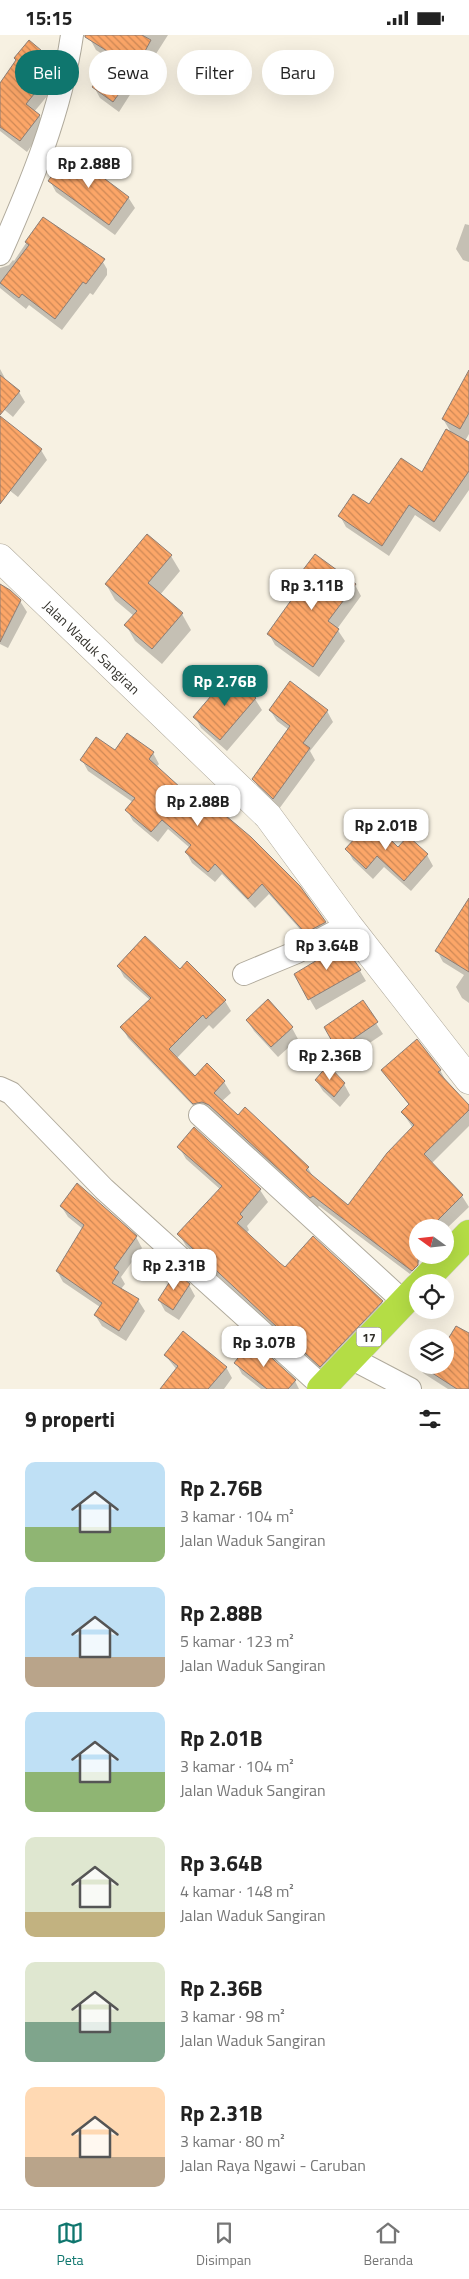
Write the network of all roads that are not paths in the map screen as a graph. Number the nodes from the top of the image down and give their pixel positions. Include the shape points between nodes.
1 (72, 35) edge
2 (0, 254) edge
3 (0, 558) edge
4 (348, 925) junction
5 (244, 974) dead end
6 (469, 1080) edge
7 (0, 1088) edge
8 (200, 1115) dead end
9 (469, 1234) edge
10 (430, 1274) edge
11 (409, 1286) edge
12 (409, 1295) edge
13 (349, 1357) junction
14 (322, 1388) edge
15 (410, 1389) edge

1 - 2 street via 58,101 26,197
3 - 4 street, Jalan Waduk Sangiran via 268,816
4 - 5 street via 298,953
4 - 6 street, Jalan Waduk Sangiran
7 - 14 street via 11,1093 104,1189
8 - 11 street
9 - 10 highway, 17
12 - 13 highway, 17
13 - 14 highway, 17
13 - 15 street

